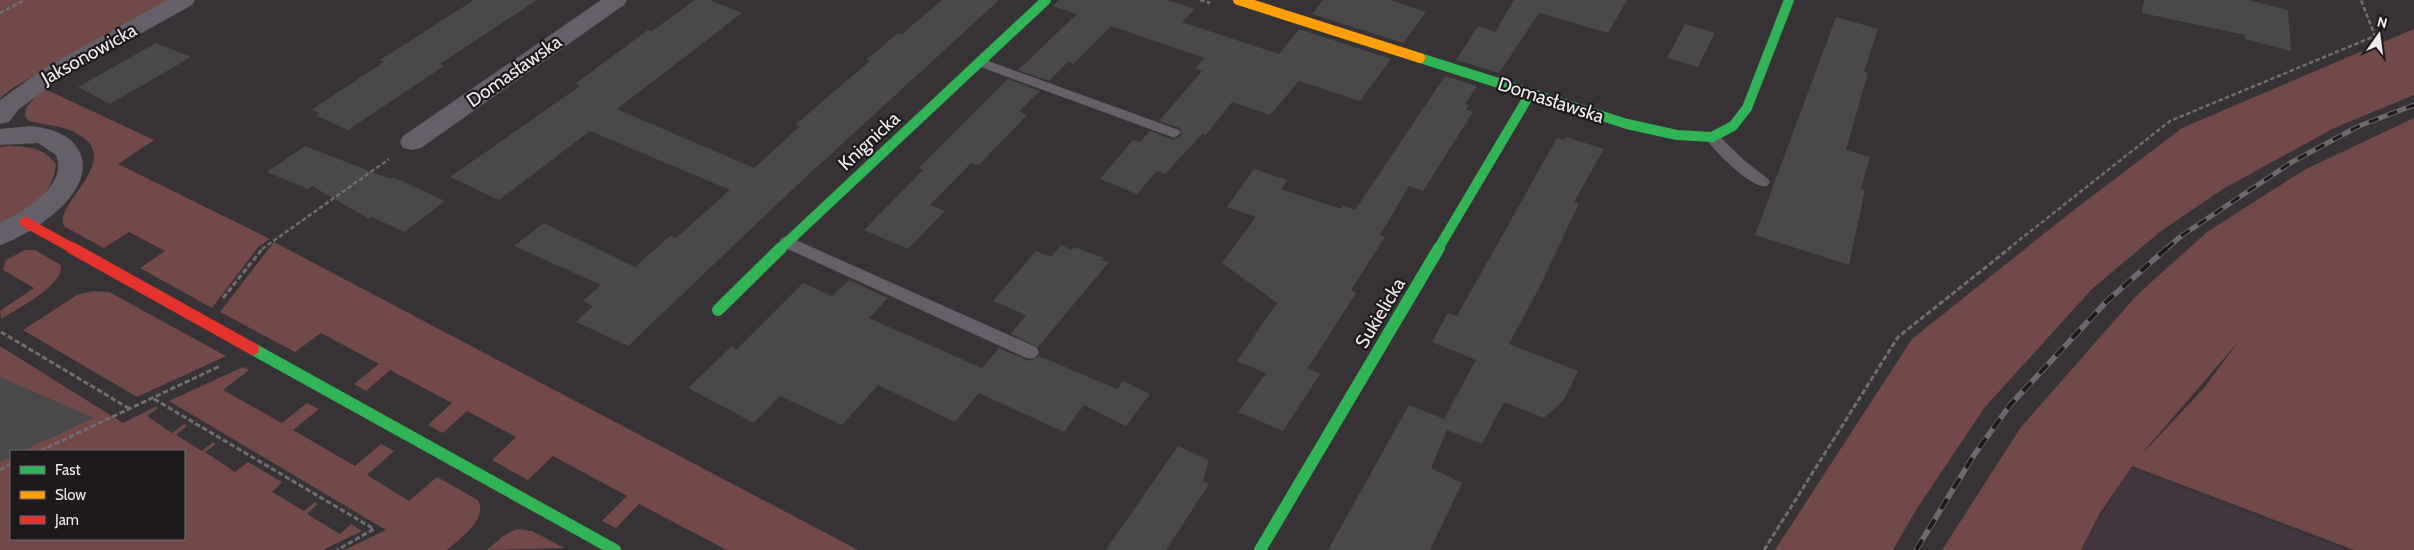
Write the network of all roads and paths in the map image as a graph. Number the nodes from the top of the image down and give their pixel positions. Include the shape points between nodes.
1 (25, 0) edge
2 (184, 0) edge
3 (616, 0) edge
4 (1046, 0) edge
5 (1238, 0) edge
6 (1790, 0) edge
7 (2361, 0) edge
8 (0, 13) edge
9 (980, 62) junction
10 (1530, 94) junction
11 (0, 116) edge
12 (1174, 133) dead end
13 (0, 137) edge
14 (1712, 137) junction
15 (412, 142) joint
16 (1762, 182) dead end
17 (25, 222) junction
18 (0, 236) edge
19 (787, 242) junction
20 (718, 310) dead end
21 (204, 320) junction
22 (1, 332) edge
23 (256, 349) junction
24 (1030, 352) dead end
25 (154, 399) junction
26 (130, 409) junction
27 (42, 450) edge
28 (337, 550) edge
29 (615, 550) edge
30 (1260, 550) edge
31 (1764, 550) edge

1 - 8 path
2 - 11 street, Jaksonowicka via 38,82 3,109
3 - 15 street, Domasławska
4 - 9 street, Knignicka
5 - 10 street, Domasławska
6 - 14 street via 1747,108 1733,126
7 - 31 path via 2376,36 2170,122 1898,337
9 - 12 lane
9 - 19 street, Knignicka
10 - 14 street, Domasławska via 1626,124 1677,135
10 - 30 street, Sukielicka
13 - 17 street via 48,138 65,147 72,162 68,180
14 - 16 lane via 1740,166
15 - 21 path via 265,246
17 - 18 street
17 - 21 street
19 - 20 street, Knignicka
19 - 24 lane
21 - 23 street
22 - 26 path
23 - 25 path
23 - 29 street
25 - 26 path
25 - 28 path via 374,529
26 - 27 path

